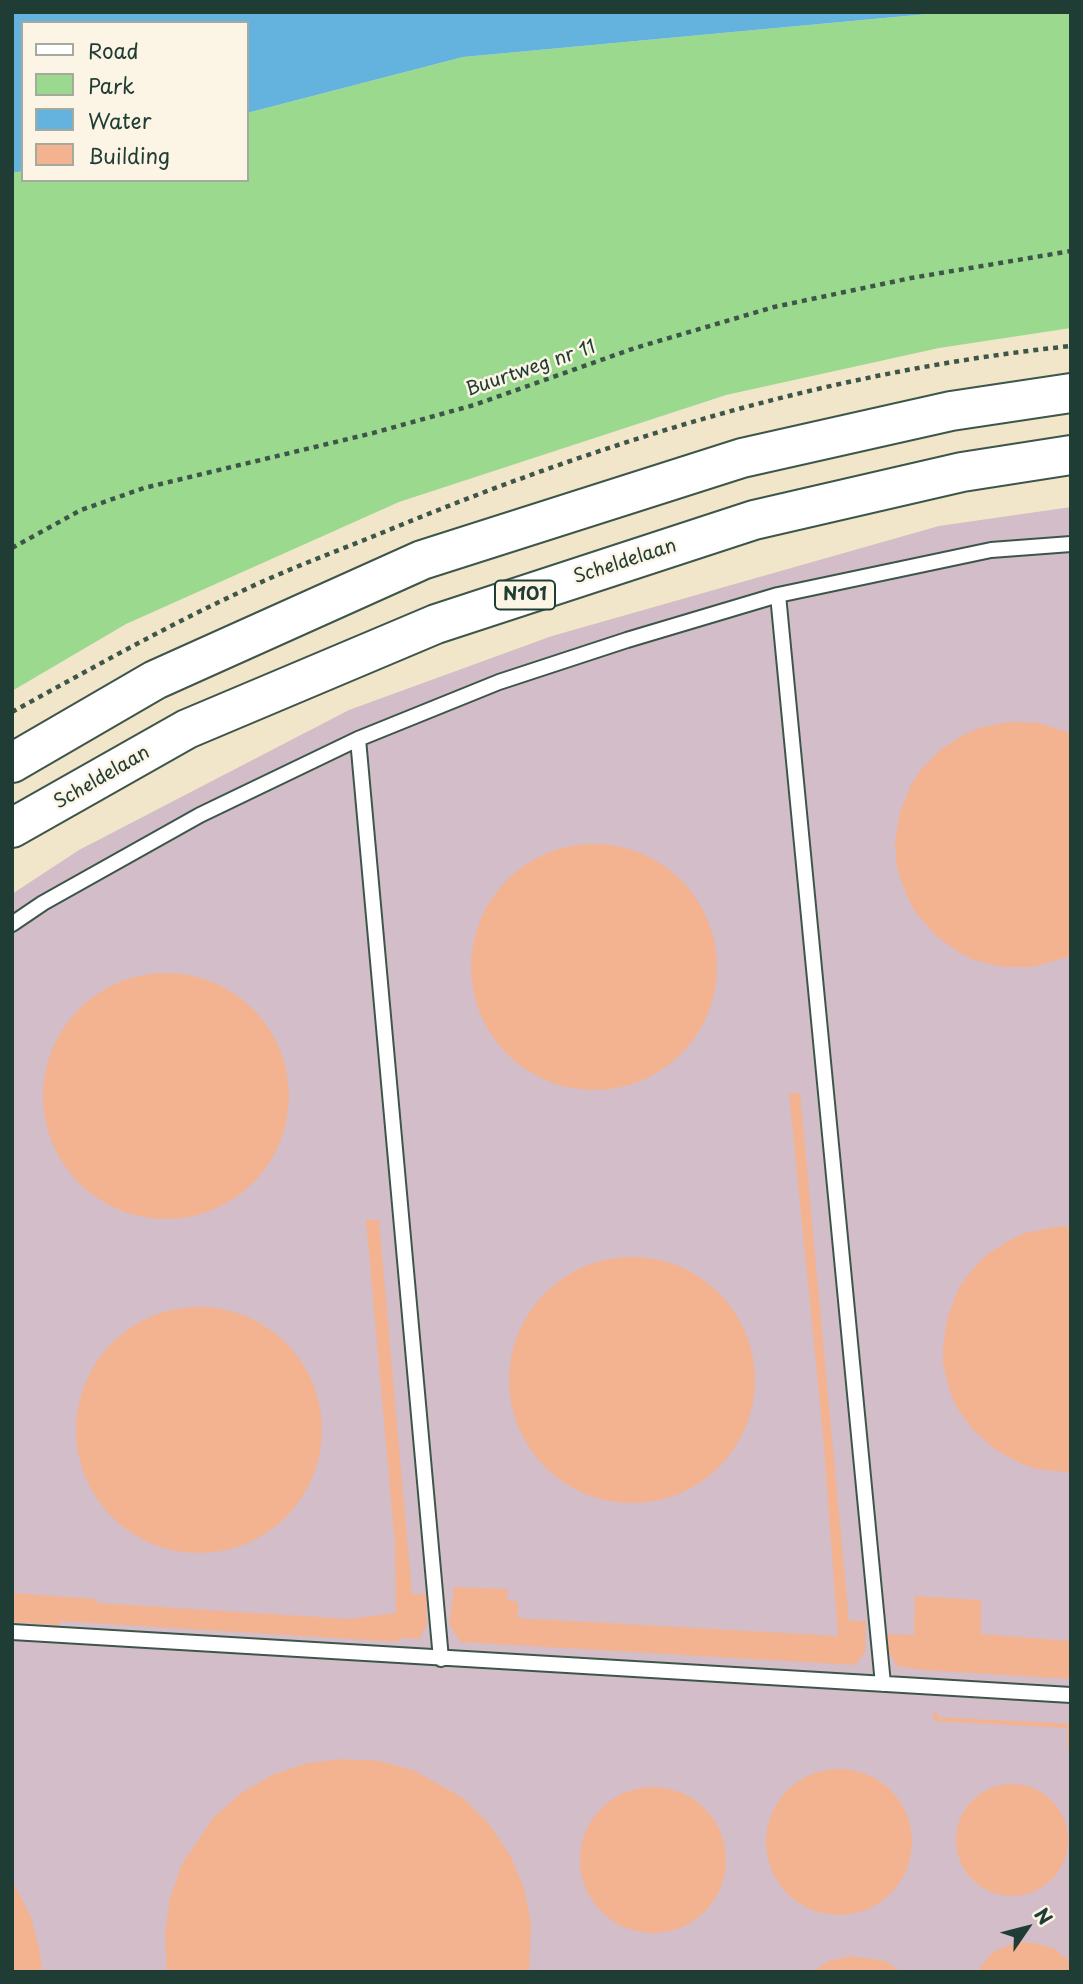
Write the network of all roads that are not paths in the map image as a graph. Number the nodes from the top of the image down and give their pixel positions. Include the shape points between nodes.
1 (1071, 393) edge
2 (1071, 455) edge
3 (1071, 544) edge
4 (778, 595) junction
5 (358, 739) junction
6 (12, 764) edge
7 (12, 828) edge
8 (12, 924) edge
9 (12, 1633) edge
10 (441, 1659) junction
11 (883, 1684) junction
12 (1071, 1695) edge

1 - 6 main road via 951,411 742,458 422,560 155,680
2 - 7 main road, Scheldelaan / N101 via 962,472 754,520 436,624 187,729
3 - 4 lane via 991,550
4 - 5 lane via 499,682
4 - 11 lane
5 - 8 lane via 200,815
5 - 10 lane
9 - 10 lane
10 - 11 lane
11 - 12 lane

